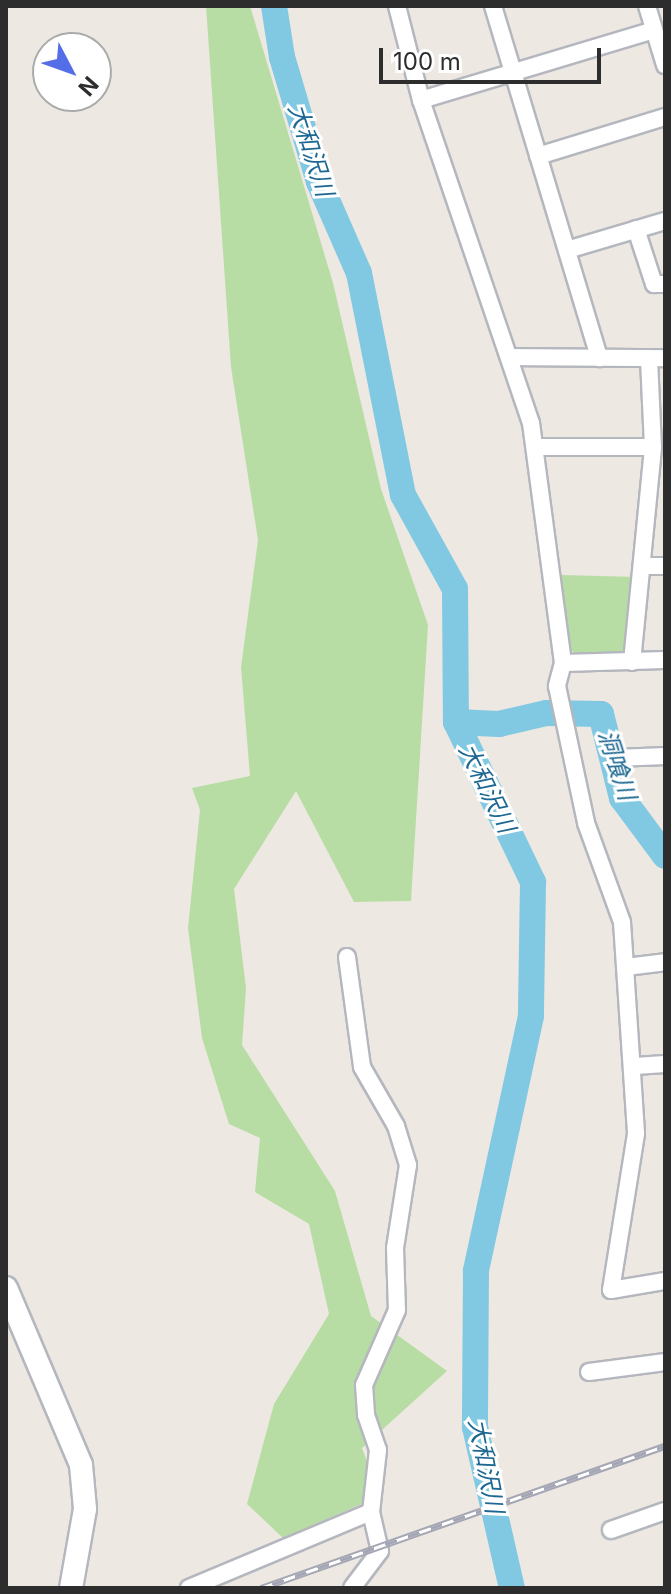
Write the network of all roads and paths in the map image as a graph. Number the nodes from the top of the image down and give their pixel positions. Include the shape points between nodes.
1 (397, 6) edge
2 (493, 6) edge
3 (647, 6) edge
4 (654, 30) junction
5 (665, 65) edge
6 (513, 72) junction
7 (421, 100) junction
8 (665, 117) edge
9 (538, 156) junction
10 (665, 221) edge
11 (636, 229) junction
12 (567, 250) junction
13 (665, 284) edge
14 (509, 357) junction
15 (599, 358) junction
16 (657, 358) edge
17 (536, 447) junction
18 (653, 447) junction
19 (643, 566) junction
20 (665, 566) edge
21 (665, 660) edge
22 (632, 662) junction
23 (563, 663) junction
24 (665, 756) edge
25 (616, 758) dead end
26 (347, 957) dead end
27 (665, 962) edge
28 (626, 967) junction
29 (665, 1064) edge
30 (635, 1066) junction
31 (665, 1281) edge
32 (6, 1288) edge
33 (665, 1362) edge
34 (589, 1372) dead end
35 (665, 1511) edge
36 (371, 1512) junction
37 (611, 1530) dead end
38 (71, 1588) edge
39 (189, 1588) edge
40 (352, 1588) edge

1 - 7 street
2 - 6 street
3 - 4 street
4 - 5 street
4 - 6 street
6 - 7 street
6 - 9 street
7 - 14 street
8 - 9 street
9 - 12 street
10 - 11 street
11 - 12 street
11 - 13 street via 654,284
12 - 15 street
14 - 15 street
14 - 17 street
15 - 16 street
16 - 18 street
17 - 18 street
17 - 23 street
18 - 19 street
19 - 20 street
19 - 22 street
21 - 22 street
22 - 23 street
23 - 28 street via 557,686 586,823 622,922
24 - 25 street
26 - 36 street via 362,1067 396,1126 408,1165 395,1248 397,1310 364,1385 366,1415 378,1450
27 - 28 street
28 - 30 street
29 - 30 street
30 - 31 street via 636,1134 611,1290
32 - 38 street via 81,1465 85,1509
33 - 34 street
35 - 37 street
36 - 39 street
36 - 40 street via 380,1551

